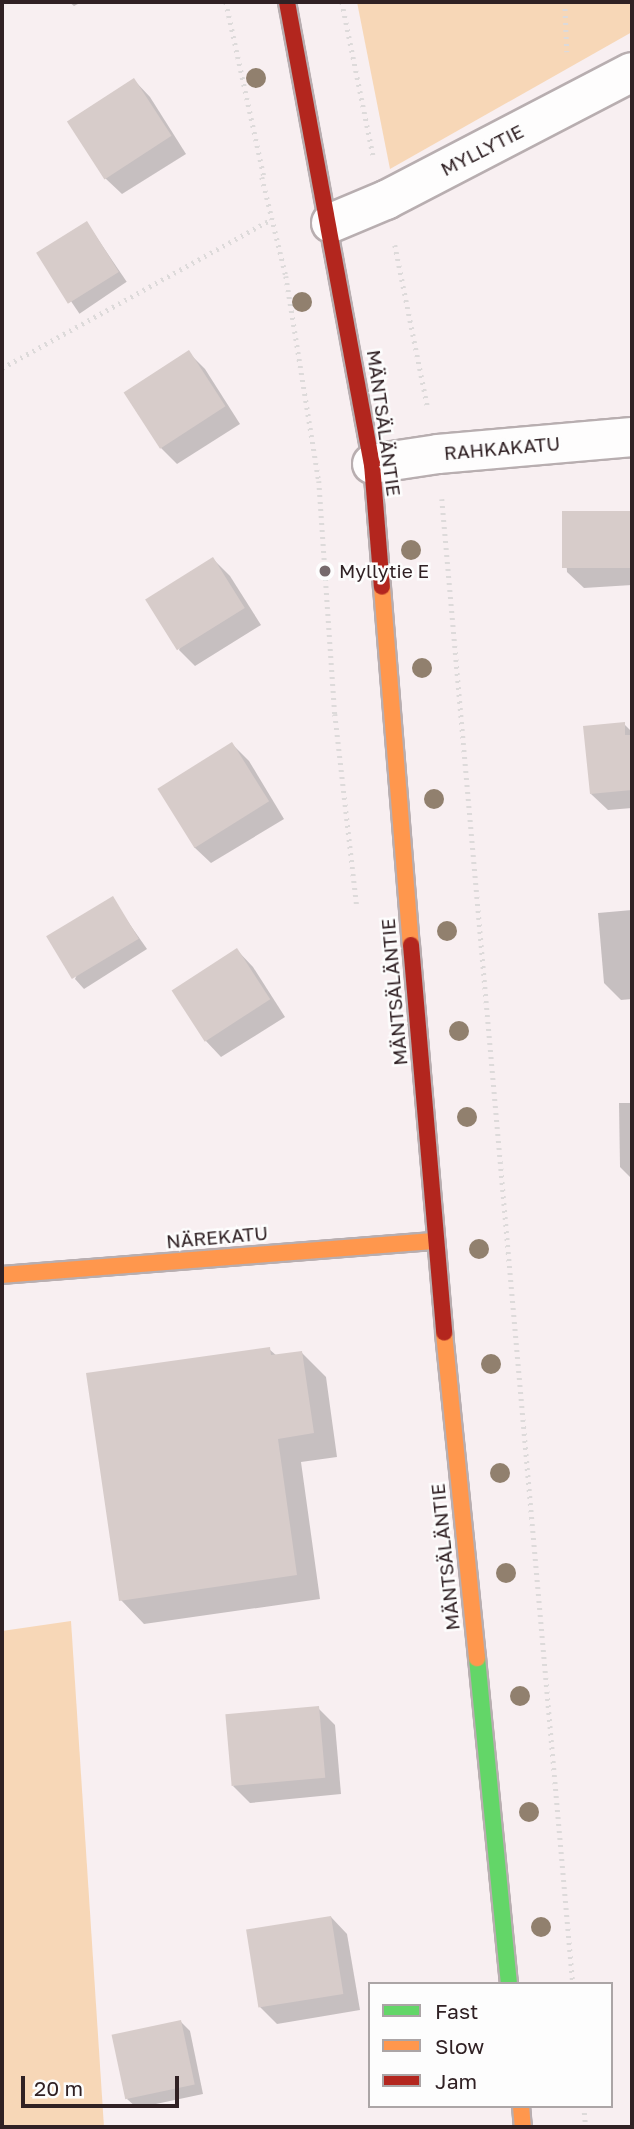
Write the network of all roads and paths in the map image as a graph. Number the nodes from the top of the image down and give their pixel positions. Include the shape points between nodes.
1 (287, 2) edge
2 (342, 2) edge
3 (632, 72) edge
4 (262, 177) dead end
5 (386, 200) junction
6 (331, 223) junction
7 (2, 368) edge
8 (632, 437) edge
9 (438, 454) junction
10 (372, 464) junction
11 (435, 1241) junction
12 (2, 1275) edge
13 (509, 1982) edge
14 (573, 1982) edge
15 (521, 2108) edge
16 (584, 2108) edge
17 (523, 2127) edge
18 (586, 2127) edge

1 - 6 street, MÄNTSÄLÄNTIE
2 - 5 path via 368,141
3 - 5 street, MYLLYTIE
4 - 7 path via 270,220
5 - 6 street, MYLLYTIE
5 - 9 path
6 - 10 street, MÄNTSÄLÄNTIE
8 - 9 street, RAHKAKATU
9 - 10 street, RAHKAKATU
9 - 14 path
10 - 11 street, MÄNTSÄLÄNTIE
11 - 12 street, NÄREKATU
11 - 13 street, MÄNTSÄLÄNTIE
15 - 17 street
16 - 18 path

